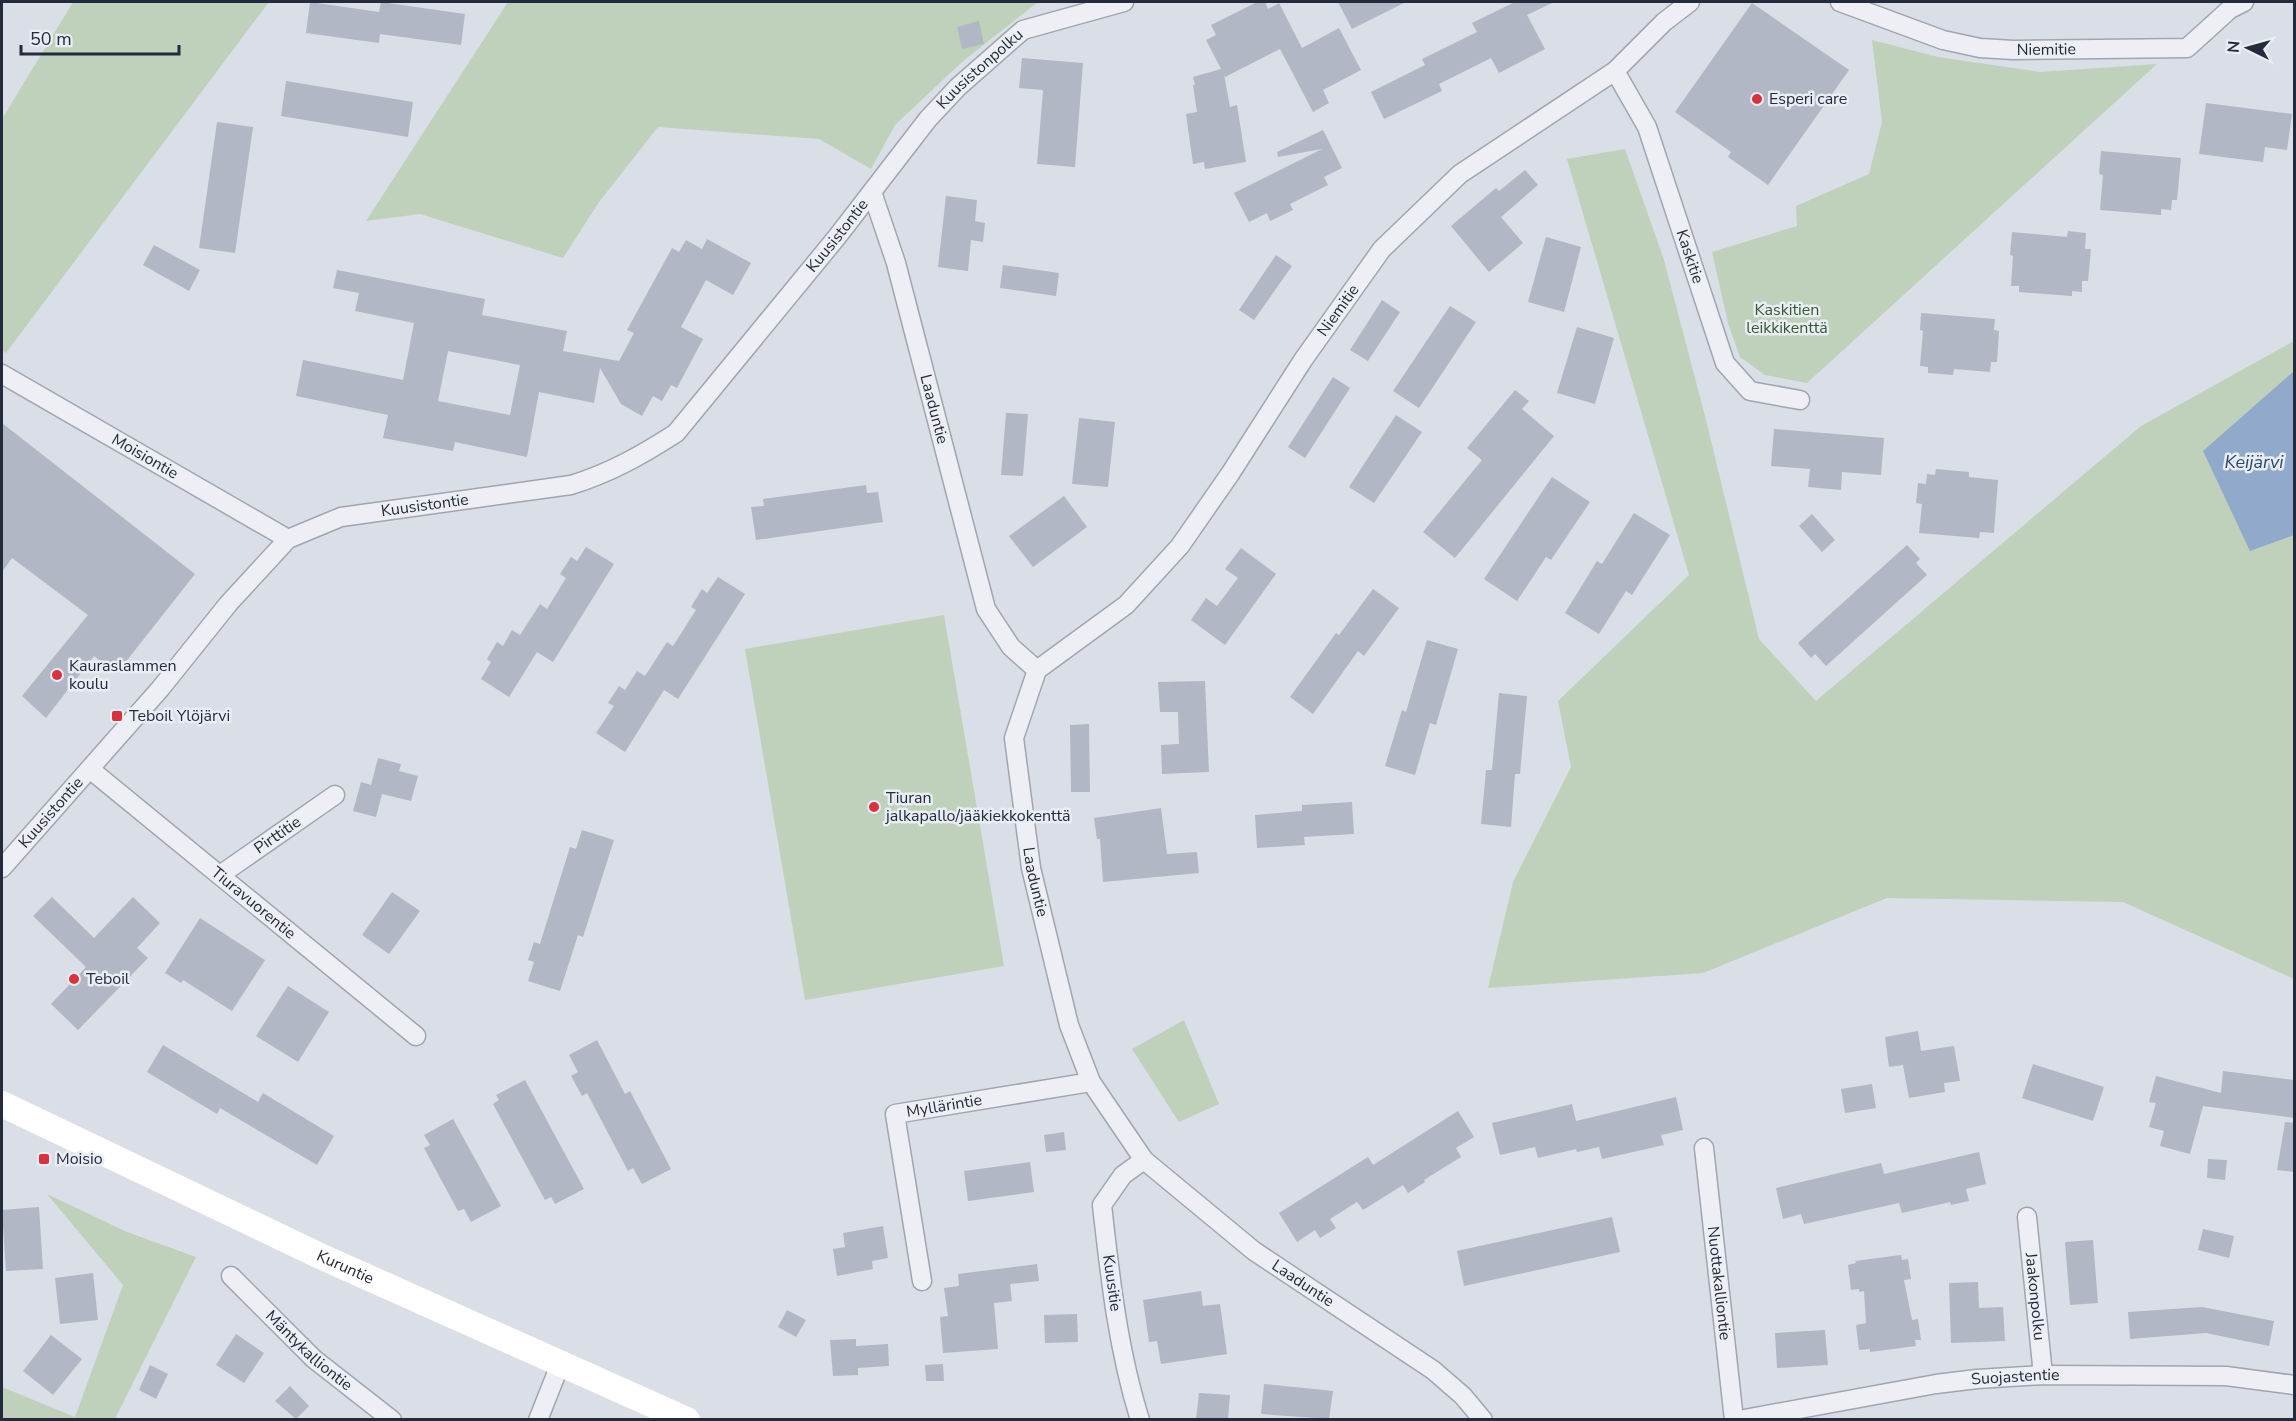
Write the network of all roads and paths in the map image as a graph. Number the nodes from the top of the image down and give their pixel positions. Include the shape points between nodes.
1 (1124, 2) edge
2 (1690, 2) edge
3 (1840, 2) edge
4 (2244, 2) edge
5 (1879, 8) edge
6 (1615, 70) junction
7 (872, 192) junction
8 (2, 374) edge
9 (1800, 400) dead end
10 (288, 539) junction
11 (1037, 670) junction
12 (91, 770) junction
13 (335, 795) dead end
14 (2, 868) edge
15 (220, 875) junction
16 (416, 1036) dead end
17 (1090, 1082) junction
18 (3, 1103) edge
19 (1704, 1149) dead end
20 (1144, 1160) junction
21 (2027, 1217) dead end
22 (231, 1276) dead end
23 (922, 1281) dead end
24 (561, 1362) junction
25 (2043, 1375) junction
26 (2295, 1385) edge
27 (392, 1419) edge
28 (538, 1419) edge
29 (687, 1419) edge
30 (1140, 1419) edge
31 (1483, 1419) edge
32 (1734, 1419) edge
33 (1739, 1419) edge

1 - 7 street, Kuusistonpolku via 1023,30 928,119
2 - 6 street, Niemitie
3 - 5 street, Niemitie
4 - 5 street, Niemitie via 2230,9 2187,48 1980,48 1943,40
6 - 9 street, Kaskitie via 1647,127 1725,363 1750,391
6 - 11 street, Niemitie via 1460,174 1389,242 1304,360 1180,546 1126,605
7 - 10 street, Kuusistontie via 676,433 641,456 599,477 571,485 341,517
7 - 11 street, Laaduntie via 896,263 986,609 1011,647
8 - 10 street, Moisiontie
10 - 12 street, Kuusistontie via 229,603
11 - 17 street, Laaduntie via 1014,738 1017,762 1031,868 1069,1025
12 - 14 street, Kuusistontie
12 - 15 street, Tiuravuorentie
13 - 15 street, Pirttitie
15 - 16 street, Tiuravuorentie
17 - 20 street, Laaduntie
17 - 23 street, Myllärintie via 895,1114
18 - 24 main road, Kuruntie via 320,1256
19 - 32 street, Nuottakalliontie
20 - 30 street, Kuusitie via 1123,1175 1102,1205 1127,1380
20 - 31 street, Laaduntie via 1254,1251 1433,1370
21 - 25 street, Jaakonpolku
22 - 27 street, Mäntykalliontie via 314,1359
24 - 28 street
24 - 29 main road, Kuruntie
25 - 26 street, Suojastentie via 2226,1376
25 - 33 street, Suojastentie via 1936,1384

